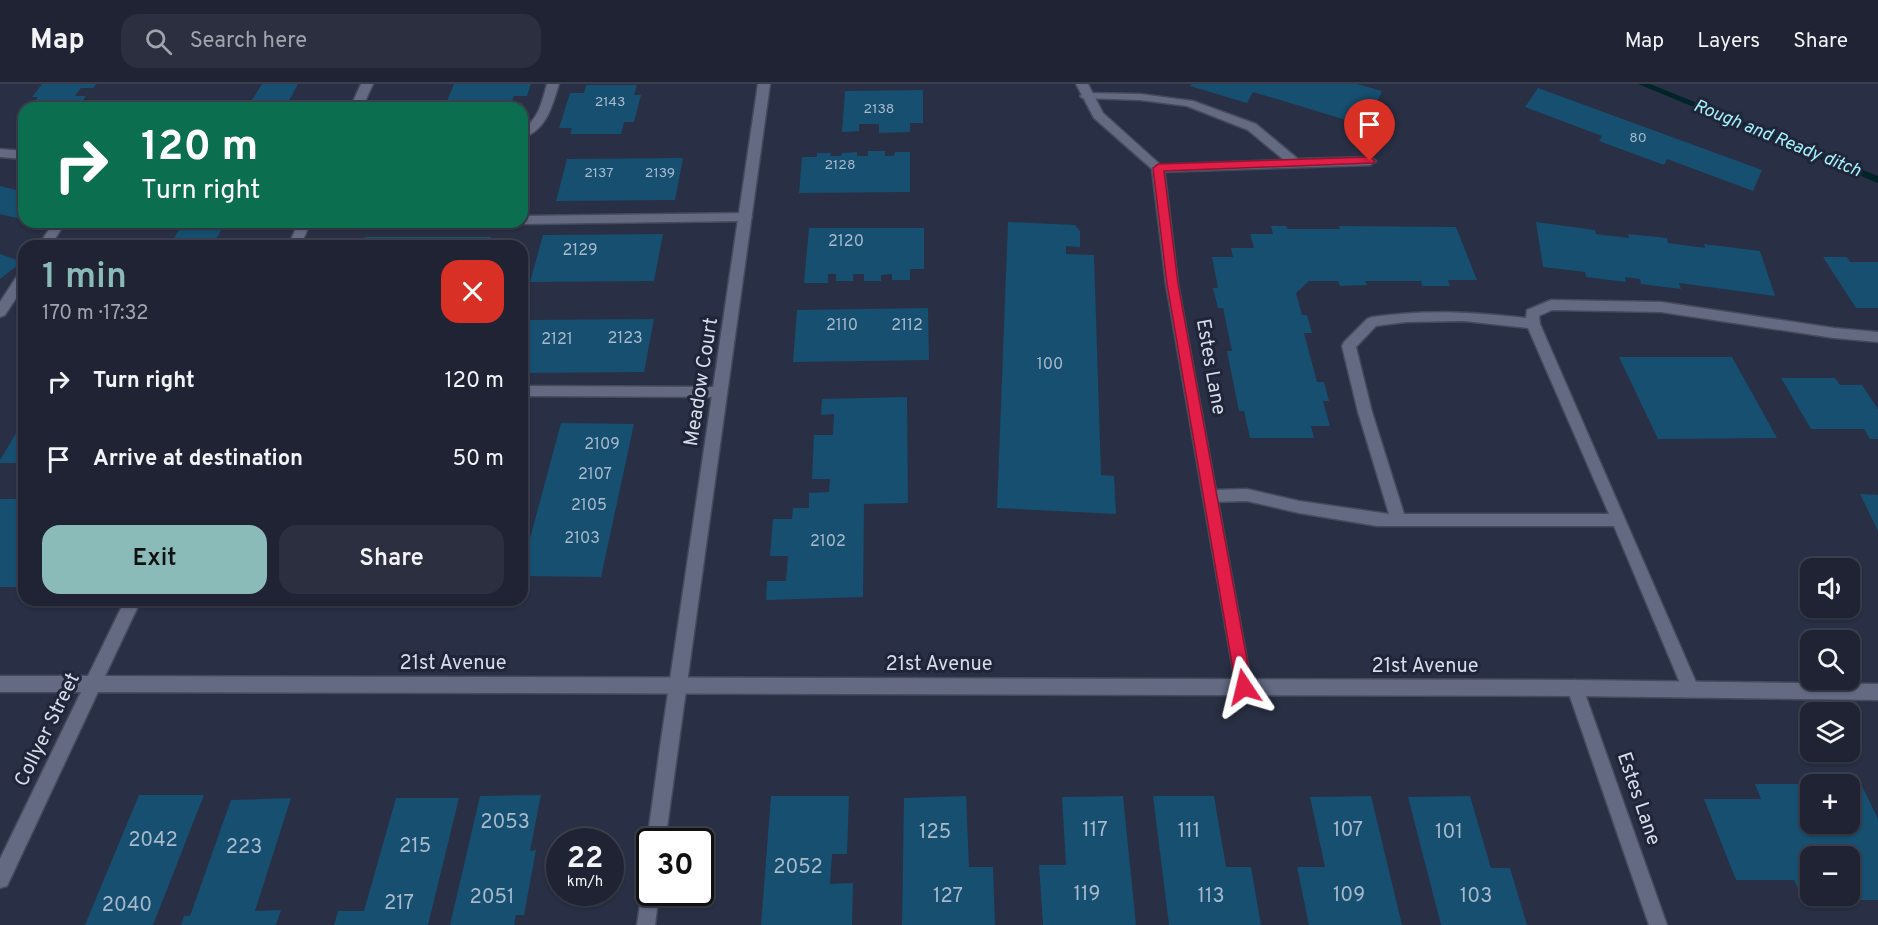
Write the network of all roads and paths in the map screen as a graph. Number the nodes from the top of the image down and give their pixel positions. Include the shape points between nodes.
1 (368, 84) edge
2 (553, 84) edge
3 (764, 84) edge
4 (1084, 90) edge
5 (359, 102) edge
6 (528, 132) edge
7 (0, 153) edge
8 (18, 154) edge
9 (1370, 161) dead end
10 (1295, 163) junction
11 (1158, 168) junction
12 (746, 217) junction
13 (528, 220) edge
14 (18, 285) edge
15 (0, 312) edge
16 (1533, 324) junction
17 (1878, 337) edge
18 (528, 391) edge
19 (720, 392) junction
20 (1210, 496) junction
21 (1399, 520) junction
22 (1619, 520) junction
23 (131, 606) edge
24 (0, 684) edge
25 (95, 684) junction
26 (675, 686) junction
27 (1244, 687) junction
28 (1575, 688) junction
29 (1691, 689) junction
30 (1878, 692) edge
31 (658, 828) edge
32 (0, 879) edge
33 (648, 906) edge
34 (646, 925) edge
35 (1658, 925) edge

1 - 5 street
2 - 6 street via 542,120
3 - 12 street, Meadow Court
4 - 10 street via 1189,103 1252,127
4 - 11 street via 1098,115
7 - 8 street
9 - 10 street
10 - 11 street
11 - 20 street, Estes Lane via 1172,284
12 - 13 street
12 - 19 street, Meadow Court
14 - 15 street
16 - 17 street via 1532,313 1551,304 1661,308
16 - 21 street via 1464,316 1406,317 1372,322 1349,346
16 - 22 street
18 - 19 street
19 - 26 street, Meadow Court
20 - 21 street via 1247,495 1355,516
20 - 27 street, Estes Lane
21 - 22 street
22 - 29 street
23 - 25 street, Collyer Street
24 - 25 street, 21st Avenue
25 - 26 street, 21st Avenue
25 - 32 street, Collyer Street
26 - 27 street, 21st Avenue
26 - 31 street, Meadow Court
27 - 28 street, 21st Avenue
28 - 29 street, 21st Avenue
28 - 35 street, Estes Lane
29 - 30 street, 21st Avenue
33 - 34 street

